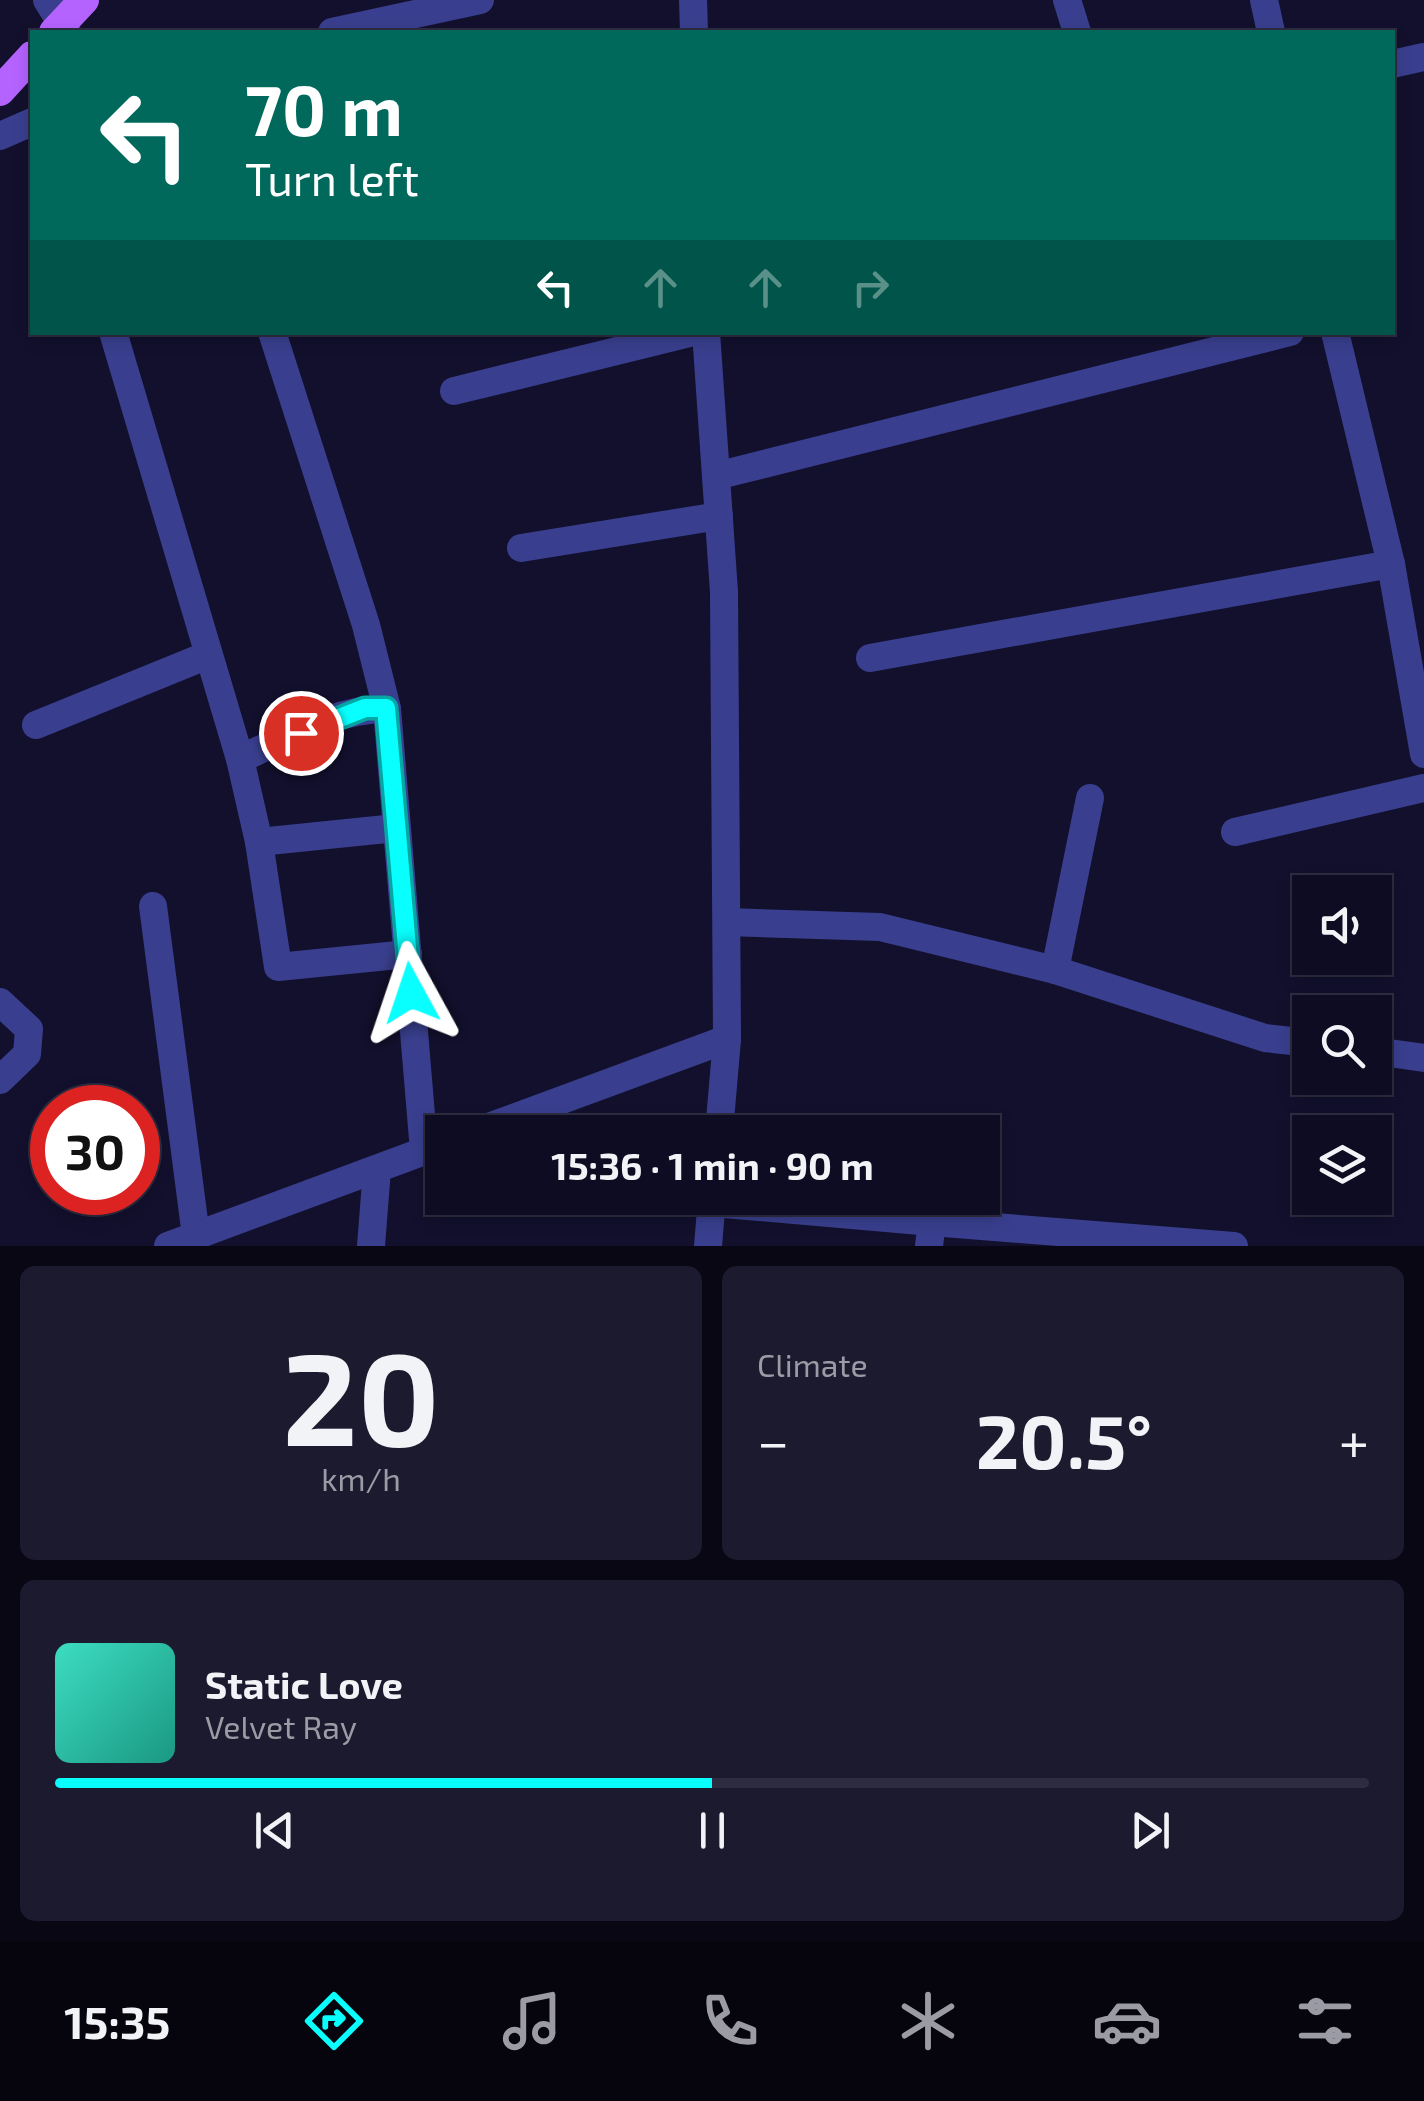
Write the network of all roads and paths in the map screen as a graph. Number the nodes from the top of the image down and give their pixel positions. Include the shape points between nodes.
1 (84, 0) edge
2 (694, 0) edge
3 (1067, 0) edge
4 (1264, 0) edge
5 (467, 12) edge
6 (58, 22) edge
7 (87, 30) edge
8 (346, 30) edge
9 (694, 30) edge
10 (1075, 30) edge
11 (1271, 30) edge
12 (30, 58) edge
13 (1424, 58) edge
14 (1395, 63) edge
15 (0, 91) edge
16 (30, 123) edge
17 (0, 136) edge
18 (114, 335) edge
19 (273, 335) edge
20 (682, 335) edge
21 (706, 335) edge
22 (1278, 335) edge
23 (1335, 335) edge
24 (454, 391) dead end
25 (716, 476) junction
26 (718, 516) junction
27 (521, 548) dead end
28 (1391, 564) junction
29 (208, 655) junction
30 (870, 658) dead end
31 (386, 708) junction
32 (36, 725) dead end
33 (1424, 754) edge
34 (240, 760) junction
35 (1424, 788) edge
36 (1090, 798) dead end
37 (396, 828) junction
38 (1235, 832) dead end
39 (259, 842) junction
40 (153, 906) dead end
41 (726, 922) junction
42 (408, 954) junction
43 (1055, 970) junction
44 (0, 1002) edge
45 (728, 1039) junction
46 (1292, 1041) edge
47 (1392, 1054) edge
48 (1424, 1058) edge
49 (0, 1080) edge
50 (429, 1115) edge
51 (521, 1115) edge
52 (720, 1115) edge
53 (425, 1151) edge
54 (377, 1169) junction
55 (711, 1215) edge
56 (808, 1215) edge
57 (930, 1234) edge
58 (196, 1236) junction
59 (168, 1246) edge
60 (371, 1246) edge
61 (708, 1246) edge
62 (1234, 1246) edge

1 - 6 main road
2 - 9 street
3 - 10 street
4 - 11 street
5 - 8 street
6 - 7 street
12 - 15 main road
13 - 14 street
16 - 17 street
18 - 29 street
19 - 31 street
20 - 24 street
21 - 25 street
22 - 25 street
23 - 28 street
25 - 26 street
26 - 27 street
26 - 41 street
28 - 30 street
28 - 33 street
29 - 32 street
29 - 34 street
31 - 34 street via 331,719
31 - 37 street
34 - 39 street
35 - 38 street
36 - 43 street
37 - 39 street
37 - 42 street
39 - 42 street via 278,967
40 - 58 street
41 - 43 street via 880,927
41 - 45 street
42 - 50 street
43 - 46 street
44 - 49 street via 29,1029 27,1054
45 - 51 street
45 - 52 street
47 - 48 street
53 - 54 street
54 - 58 street
54 - 60 street
55 - 61 street
56 - 57 street
57 - 62 street
58 - 59 street

